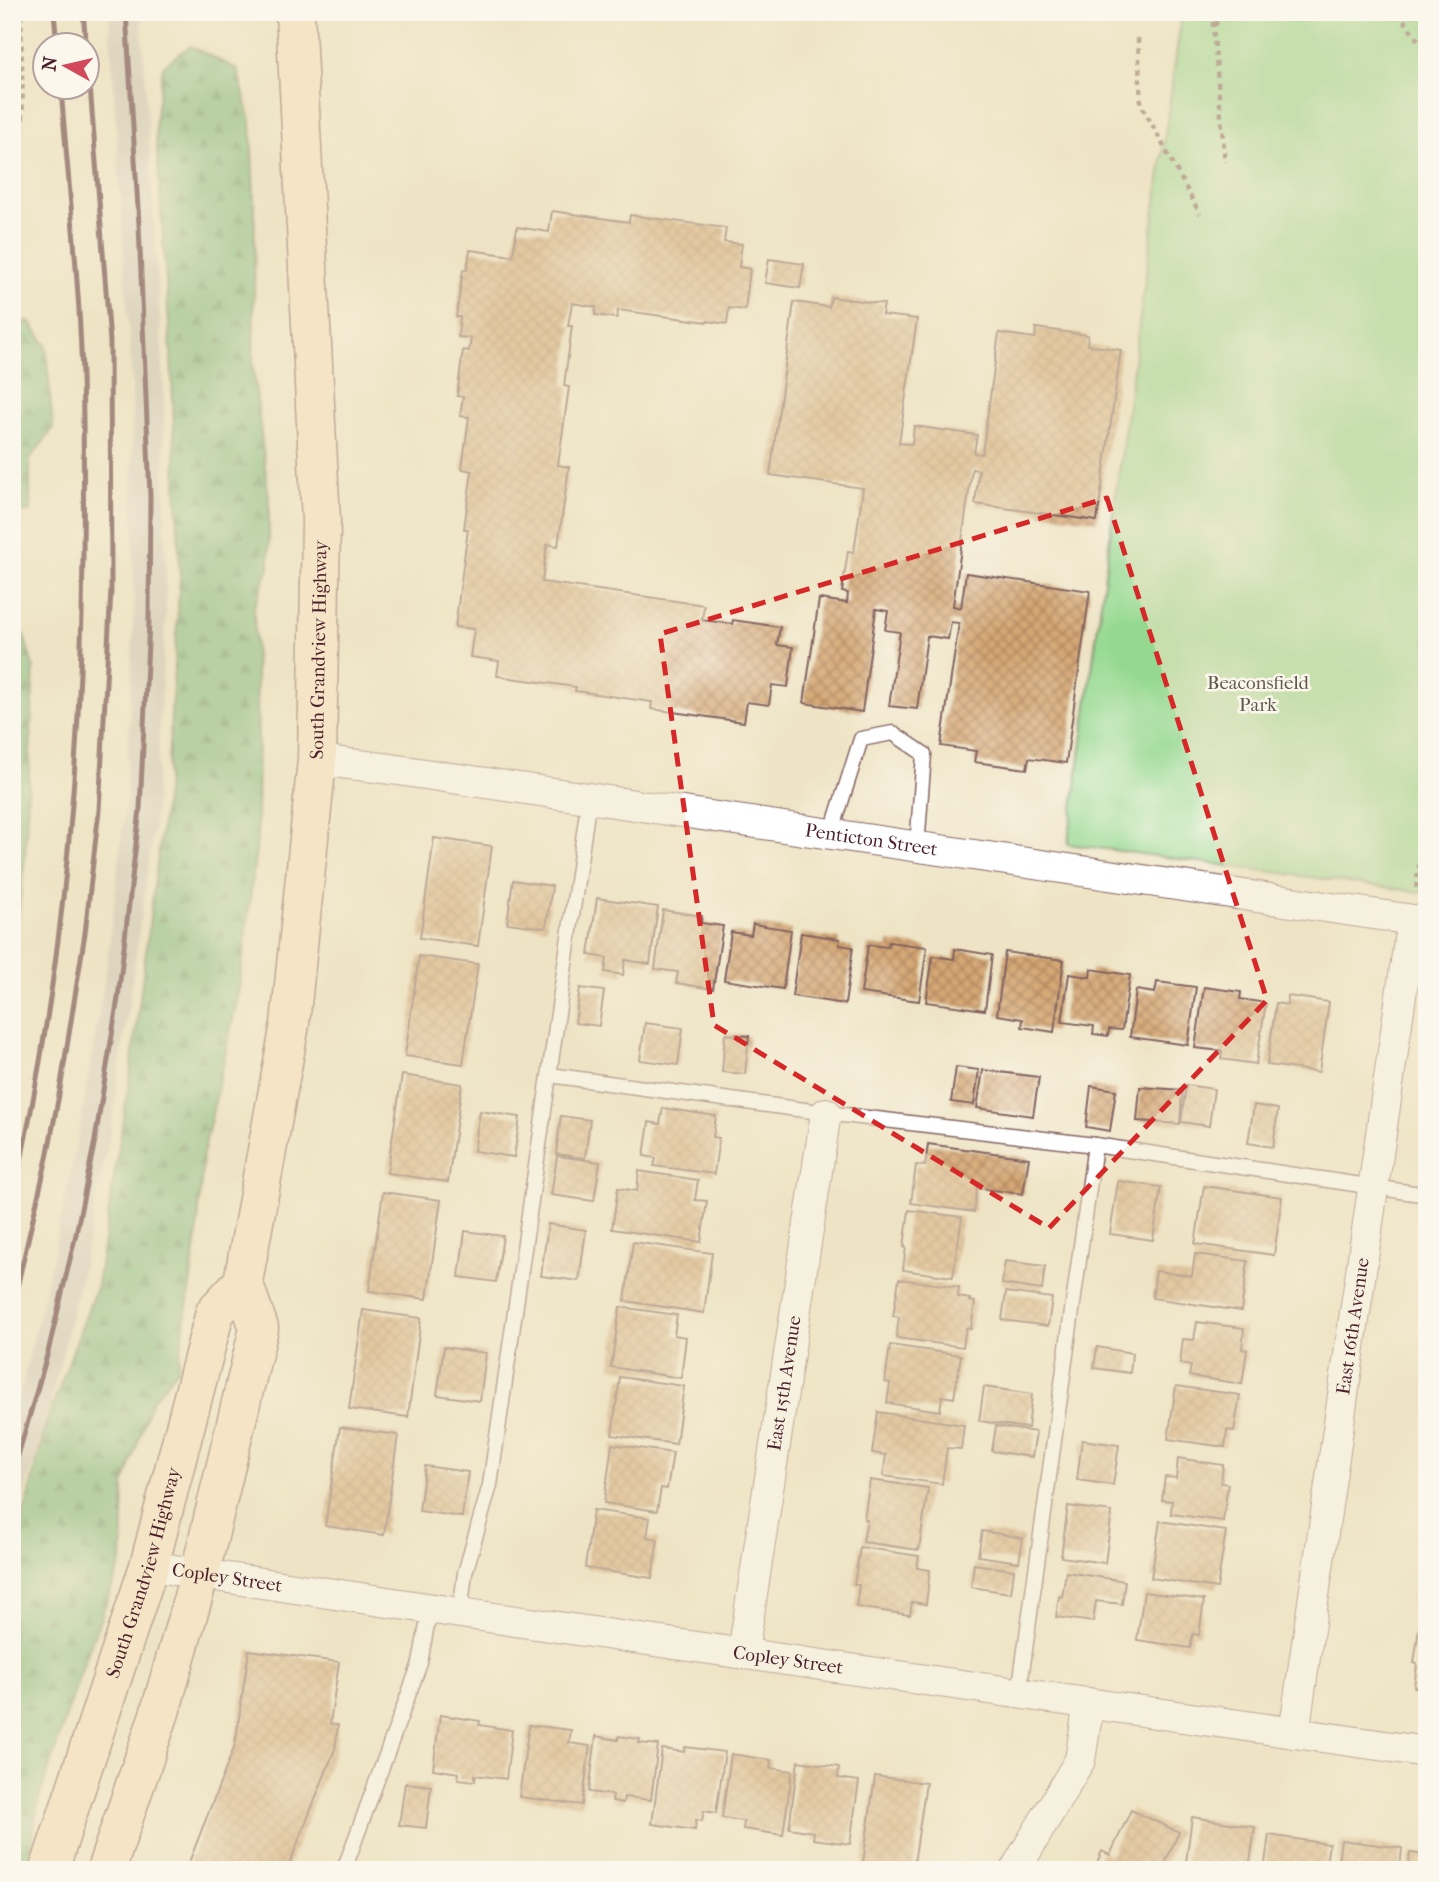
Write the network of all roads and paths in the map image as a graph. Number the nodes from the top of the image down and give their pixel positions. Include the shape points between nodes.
1 (21, 12) edge
2 (295, 12) edge
3 (1214, 12) edge
4 (1231, 12) edge
5 (1398, 12) edge
6 (1213, 25) junction
7 (1138, 38) dead end
8 (1427, 53) edge
9 (1225, 162) dead end
10 (1200, 214) dead end
11 (12, 219) edge
12 (317, 760) junction
13 (589, 799) junction
14 (1427, 808) edge
15 (831, 834) junction
16 (917, 847) junction
17 (1419, 921) edge
18 (550, 1074) junction
19 (827, 1112) junction
20 (1095, 1145) junction
21 (1374, 1186) junction
22 (1427, 1195) edge
23 (243, 1282) junction
24 (149, 1566) junction
25 (200, 1573) junction
26 (430, 1608) junction
27 (460, 1613) junction
28 (743, 1653) junction
29 (1019, 1693) junction
30 (1089, 1703) junction
31 (1294, 1733) junction
32 (1427, 1752) edge
33 (48, 1870) edge
34 (106, 1870) edge
35 (344, 1870) edge
36 (1015, 1870) edge

1 - 11 path via 23,123
2 - 12 main road, South Grandview Highway via 321,520
3 - 6 path
4 - 6 path
5 - 8 path
6 - 9 path
7 - 10 path via 1142,104
12 - 13 street, Penticton Street
12 - 23 main road, South Grandview Highway via 289,1024
13 - 15 street, Penticton Street
13 - 18 lane
14 - 17 path
15 - 16 street, Penticton Street
15 - 16 lane via 861,739 893,733 924,754
16 - 17 street, Penticton Street
17 - 21 street, East 16th Avenue
18 - 19 lane
18 - 27 lane via 490,1485 465,1573
19 - 20 lane
19 - 28 street, East 15th Avenue
20 - 21 lane
20 - 29 lane
21 - 22 lane
21 - 31 street, East 16th Avenue
23 - 24 main road, South Grandview Highway via 215,1312
23 - 25 main road, South Grandview Highway via 259,1328
24 - 25 street, Copley Street
24 - 33 main road, South Grandview Highway
25 - 26 street, Copley Street
25 - 34 main road, South Grandview Highway via 160,1713
26 - 27 street, Copley Street
26 - 35 lane via 419,1663
27 - 28 street, Copley Street
28 - 29 street, Copley Street
29 - 30 street, Copley Street
30 - 31 street, Copley Street
30 - 36 street via 1080,1760
31 - 32 street, Copley Street

